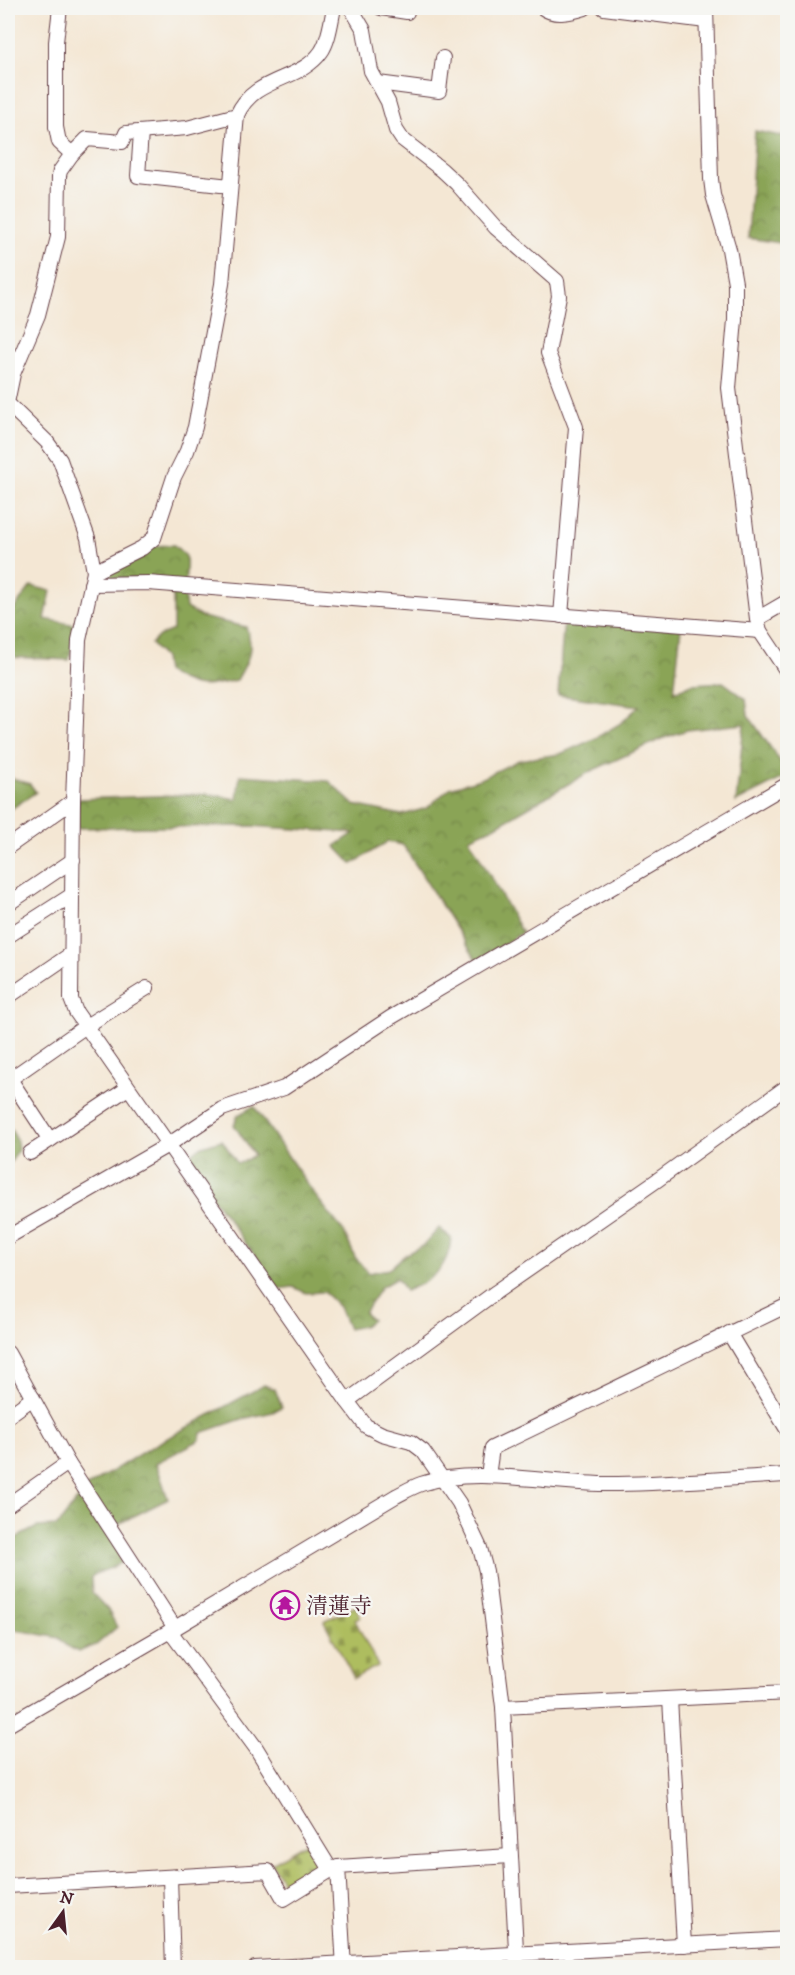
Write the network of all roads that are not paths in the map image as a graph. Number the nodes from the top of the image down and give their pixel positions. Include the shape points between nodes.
1 (60, 8) edge
2 (334, 8) edge
3 (351, 8) edge
4 (381, 8) edge
5 (543, 8) edge
6 (585, 8) edge
7 (604, 8) edge
8 (406, 12) dead end
9 (706, 14) edge
10 (443, 58) dead end
11 (378, 83) junction
12 (237, 115) junction
13 (141, 132) junction
14 (72, 154) junction
15 (230, 186) junction
16 (8, 398) edge
17 (8, 404) edge
18 (93, 578) junction
19 (788, 601) edge
20 (561, 616) junction
21 (759, 625) junction
22 (788, 673) edge
23 (788, 784) edge
24 (73, 801) junction
25 (8, 847) edge
26 (73, 860) junction
27 (72, 895) junction
28 (8, 904) edge
29 (8, 936) edge
30 (71, 954) junction
31 (147, 988) dead end
32 (8, 997) edge
33 (86, 1026) junction
34 (788, 1086) edge
35 (128, 1088) junction
36 (50, 1140) junction
37 (168, 1145) junction
38 (30, 1153) dead end
39 (8, 1238) edge
40 (788, 1305) edge
41 (729, 1333) junction
42 (8, 1353) edge
43 (33, 1398) junction
44 (347, 1401) junction
45 (8, 1416) edge
46 (788, 1431) edge
47 (68, 1463) junction
48 (788, 1475) edge
49 (483, 1476) junction
50 (442, 1479) junction
51 (459, 1503) junction
52 (8, 1504) edge
53 (172, 1630) junction
54 (788, 1693) edge
55 (670, 1699) junction
56 (503, 1707) junction
57 (8, 1725) edge
58 (510, 1856) junction
59 (334, 1868) junction
60 (170, 1877) junction
61 (8, 1886) edge
62 (788, 1940) edge
63 (684, 1946) junction
64 (517, 1961) edge
65 (344, 1966) edge
66 (173, 1968) edge
67 (255, 1968) edge

1 - 14 street via 56,127 59,142
2 - 12 street via 323,50 315,60 264,86
3 - 11 street via 364,30 371,71
4 - 8 street
5 - 6 street via 568,13
7 - 9 street
9 - 21 street via 711,179 735,283 729,388
10 - 11 street via 439,91
11 - 20 street via 402,139 457,184 495,228 557,281 559,296 548,353 576,427
12 - 13 street via 187,128
12 - 15 street
13 - 14 street via 126,133 122,142 87,139
13 - 15 street via 138,176
14 - 16 street via 59,176 59,228 44,292
15 - 18 street via 222,284 187,451 154,538
17 - 18 street via 48,442 60,460 88,538
18 - 20 street
18 - 24 street via 79,640
19 - 21 street
20 - 21 street
21 - 22 street
23 - 37 street via 390,1018 284,1088 222,1109
24 - 25 street
24 - 26 street
26 - 27 street
26 - 28 street
27 - 29 street
27 - 30 street
30 - 32 street
30 - 33 street via 71,999
31 - 33 street
33 - 35 street
33 - 36 street via 10,1078
34 - 44 street
35 - 36 street
35 - 37 street
36 - 38 street
37 - 39 street
37 - 44 street
40 - 41 street
41 - 46 street
41 - 49 street via 492,1448
42 - 43 street
43 - 45 street
43 - 47 street
44 - 50 street via 366,1426 411,1442 423,1451
47 - 52 street
47 - 53 street
48 - 49 street via 618,1485
49 - 50 street
49 - 51 street via 462,1491
50 - 51 street
50 - 53 street via 396,1496
51 - 56 street via 486,1571
53 - 57 street
53 - 59 street via 256,1748
54 - 55 street
55 - 56 street
55 - 63 street
56 - 58 street
58 - 59 street
58 - 64 street
59 - 60 street via 284,1899 268,1872
59 - 65 street
60 - 61 street
60 - 66 street
62 - 63 street
63 - 64 street
64 - 65 street
65 - 67 street

